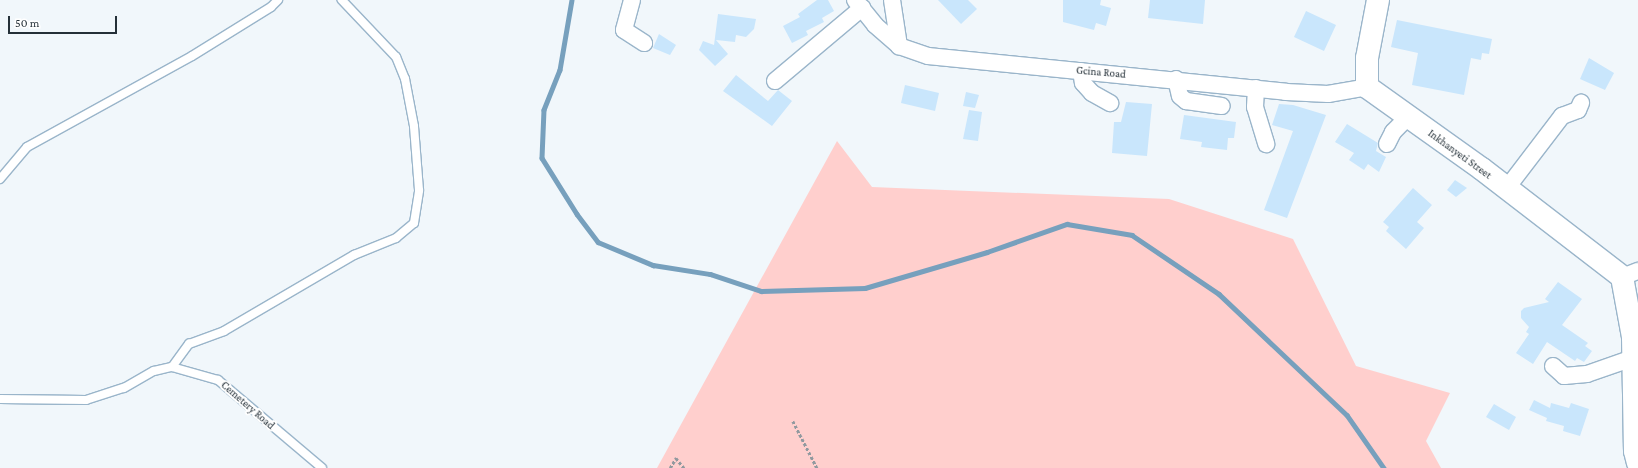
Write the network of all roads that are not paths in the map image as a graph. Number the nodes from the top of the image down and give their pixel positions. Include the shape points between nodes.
1 (278, 0) edge
2 (342, 0) edge
3 (632, 0) edge
4 (892, 0) edge
5 (1378, 0) edge
6 (858, 4) edge
7 (644, 43) dead end
8 (899, 46) junction
9 (1081, 70) junction
10 (1176, 80) junction
11 (775, 81) dead end
12 (1367, 87) junction
13 (1256, 88) junction
14 (1110, 103) dead end
15 (1581, 103) dead end
16 (1222, 106) dead end
17 (1408, 117) junction
18 (1266, 144) dead end
19 (1387, 144) dead end
20 (0, 179) edge
21 (1507, 188) junction
22 (1630, 274) edge
23 (1635, 352) edge
24 (1553, 366) dead end
25 (172, 367) junction
26 (0, 399) edge
27 (1638, 463) edge
28 (322, 468) edge

1 - 20 lane via 271,7 192,56 27,147
2 - 25 lane via 396,57 405,79 414,126 419,190 414,223 396,238 354,255 224,331 189,344
3 - 7 street via 624,30
4 - 8 street
5 - 12 street via 1367,58
6 - 8 street, Gcina Road via 875,25
6 - 11 street
8 - 9 street, Gcina Road via 928,56
9 - 10 street, Gcina Road
9 - 14 street via 1083,83 1092,93
10 - 13 street, Gcina Road
10 - 16 street via 1180,96 1186,101
12 - 13 street, Gcina Road via 1328,94
12 - 17 street, Inkhanyeti Street
13 - 18 street via 1255,107
15 - 21 street via 1578,110 1562,116
17 - 19 street via 1393,132
17 - 21 street, Inkhanyeti Street
21 - 22 street, Inkhanyeti Street
22 - 23 street
23 - 24 street via 1586,374 1564,376
23 - 27 street via 1635,451
25 - 26 lane, Cemetery Road via 154,371 124,388 86,400
25 - 28 lane, Cemetery Road via 218,380

